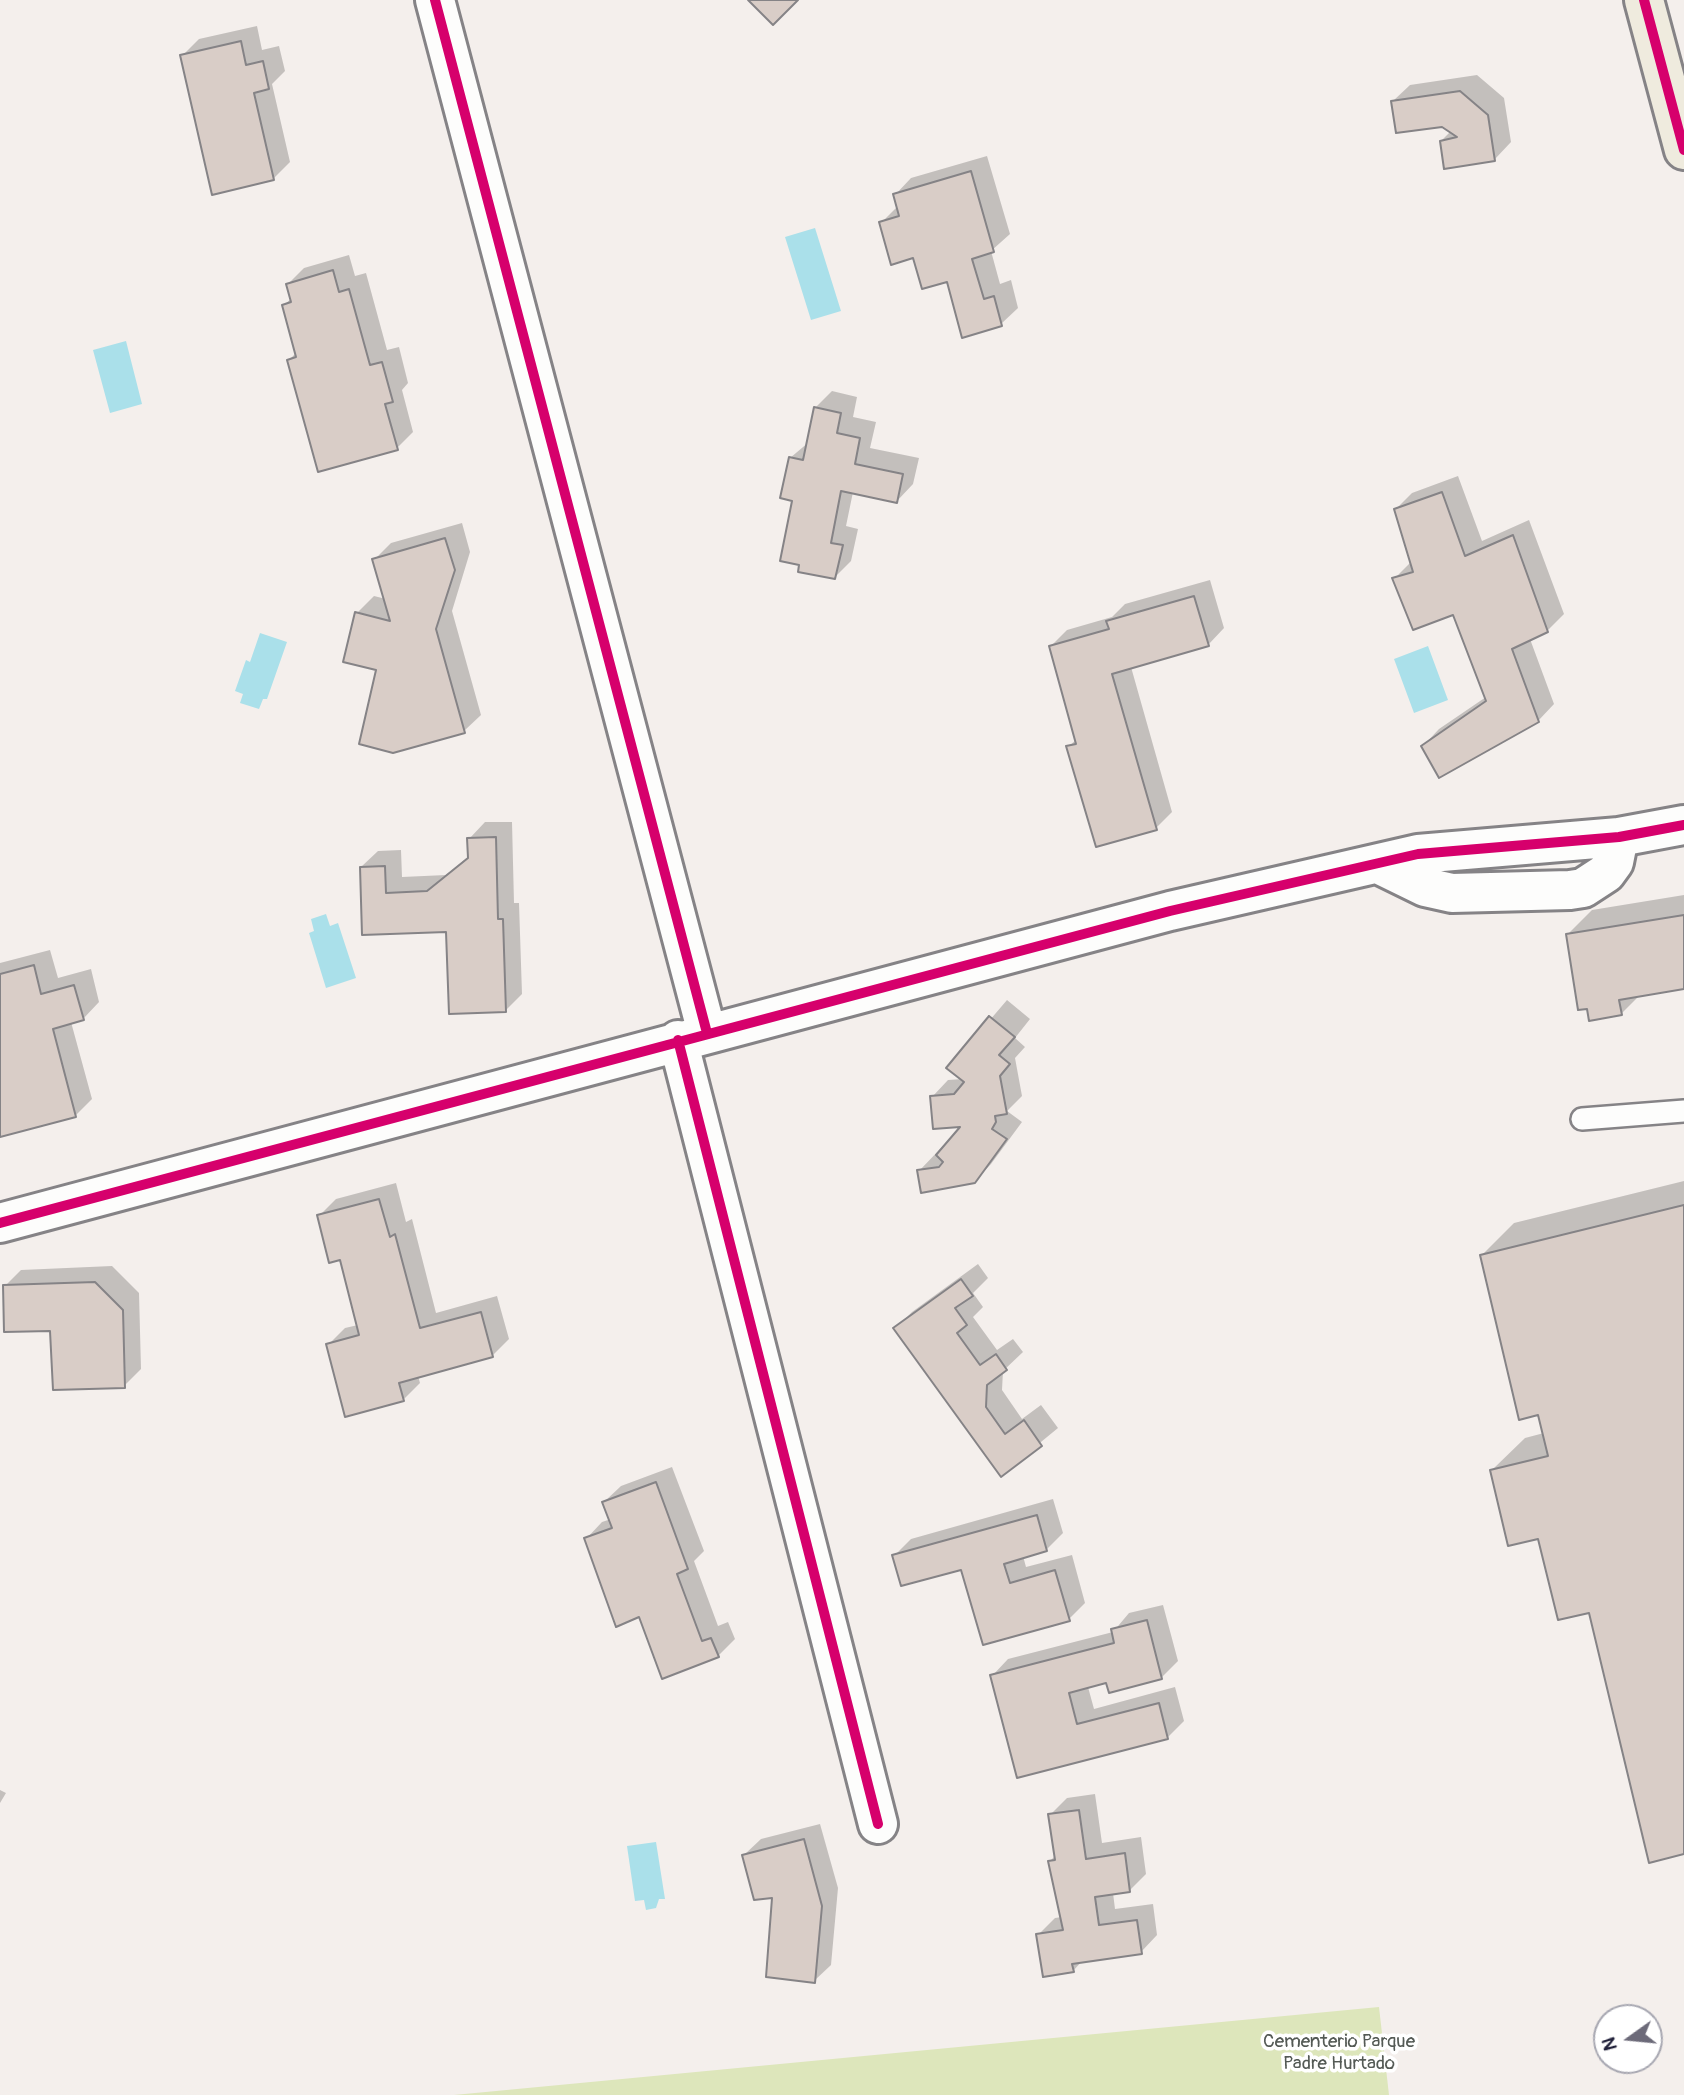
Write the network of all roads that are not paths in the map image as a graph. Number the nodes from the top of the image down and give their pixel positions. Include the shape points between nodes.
1 (435, 0) edge
2 (1644, 0) edge
3 (1684, 150) edge
4 (1684, 825) edge
5 (692, 1037) junction
6 (1684, 1111) edge
7 (1582, 1119) dead end
8 (0, 1223) edge
9 (878, 1824) dead end

1 - 5 street
2 - 3 main road
4 - 5 street via 1619,837 1614,862 1583,888 1452,893 1424,887 1378,864 1170,911
5 - 8 street
5 - 9 street
6 - 7 lane

